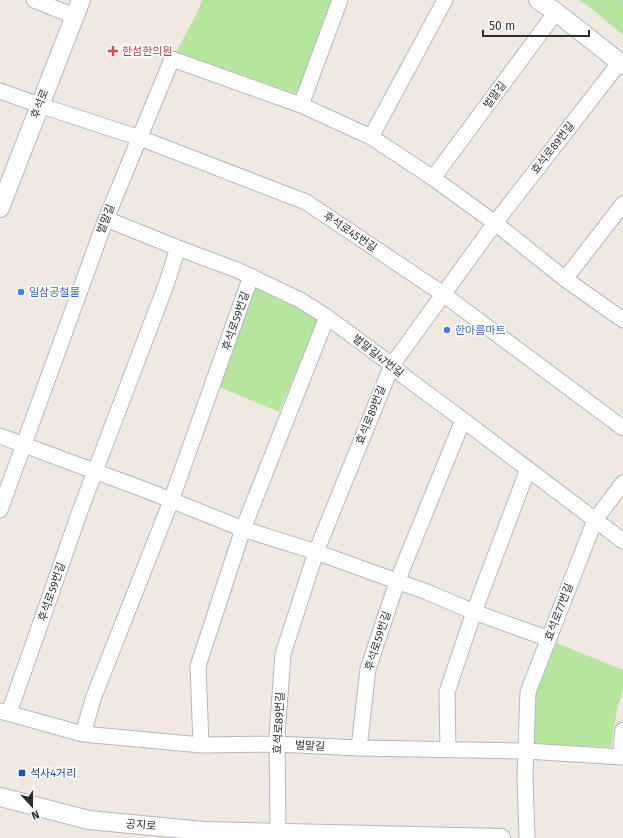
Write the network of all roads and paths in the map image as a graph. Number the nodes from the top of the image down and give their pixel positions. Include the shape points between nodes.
1 (34, 0) edge
2 (340, 0) edge
3 (445, 0) edge
4 (538, 0) edge
5 (77, 8) edge
6 (556, 12) junction
7 (621, 64) edge
8 (0, 91) edge
9 (301, 105) junction
10 (40, 106) junction
11 (371, 137) junction
12 (140, 138) junction
13 (433, 178) junction
14 (623, 204) edge
15 (0, 208) edge
16 (106, 219) junction
17 (495, 223) junction
18 (178, 248) junction
19 (251, 276) junction
20 (566, 279) junction
21 (443, 294) junction
22 (327, 317) junction
23 (623, 320) edge
24 (392, 365) junction
25 (463, 420) junction
26 (623, 428) edge
27 (0, 436) edge
28 (24, 444) junction
29 (528, 469) junction
30 (95, 471) junction
31 (623, 483) edge
32 (171, 501) junction
33 (0, 510) edge
34 (595, 520) junction
35 (243, 529) junction
36 (623, 541) edge
37 (316, 552) junction
38 (398, 582) junction
39 (474, 612) junction
40 (549, 639) junction
41 (4, 712) edge
42 (623, 730) edge
43 (83, 734) junction
44 (277, 744) junction
45 (201, 745) junction
46 (360, 748) junction
47 (448, 750) junction
48 (526, 751) junction
49 (622, 757) edge
50 (0, 798) edge
51 (278, 832) junction
52 (368, 836) edge
53 (450, 837) edge
54 (501, 838) edge
55 (527, 838) edge

1 - 5 street
2 - 9 street
3 - 11 street
4 - 6 street
5 - 10 street, 후석로
6 - 7 street
6 - 13 street, 벌말길
7 - 17 street, 효석로89번길
8 - 10 street, 후석로45번길
9 - 11 street, 벌말길
9 - 12 street, 벌말길 via 172,59
10 - 12 street, 후석로45번길
10 - 15 street, 후석로
11 - 13 street, 벌말길
12 - 16 street, 벌말길
12 - 21 street, 후석로45번길 via 306,202
13 - 17 street, 벌말길
14 - 20 street
16 - 18 street, 벌말길47번길
16 - 28 street, 벌말길
17 - 20 street, 벌말길
17 - 21 street, 효석로89번길
18 - 19 street, 벌말길47번길
18 - 30 street, 후석로59번길
19 - 22 street, 벌말길47번길 via 300,300
19 - 32 street, 후석로59번길
20 - 23 street, 벌말길
21 - 24 street, 효석로89번길
21 - 26 street, 후석로45번길
22 - 24 street, 벌말길47번길
22 - 35 street
24 - 25 street, 벌말길47번길
24 - 37 street, 효석로89번길
25 - 29 street, 벌말길47번길
25 - 38 street, 후석로59번길
27 - 28 street
28 - 30 street
28 - 33 street, 벌말길
29 - 34 street, 벌말길47번길
29 - 39 street
30 - 32 street
30 - 41 street, 후석로59번길
31 - 34 street, 효석로77번길
32 - 35 street
32 - 43 street, 후석로59번길 via 93,700
34 - 36 street, 벌말길47번길
34 - 40 street, 효석로77번길
35 - 37 street
35 - 45 street via 198,666
37 - 38 street
37 - 44 street, 효석로89번길 via 283,654
38 - 39 street
38 - 46 street, 후석로59번길 via 368,669
39 - 40 street
39 - 47 street via 447,692
40 - 48 street, 효석로77번길 via 528,692
41 - 43 street, 벌말길
42 - 49 street
43 - 45 street, 벌말길
44 - 45 street, 벌말길
44 - 46 street, 벌말길
44 - 51 street, 효석로89번길
46 - 47 street, 벌말길
47 - 48 street, 벌말길
48 - 49 street, 벌말길
48 - 55 street, 효석로77번길
50 - 51 street, 공지로 via 89,820 204,831
51 - 52 street, 공지로
52 - 53 street, 공지로
53 - 54 street, 공지로

